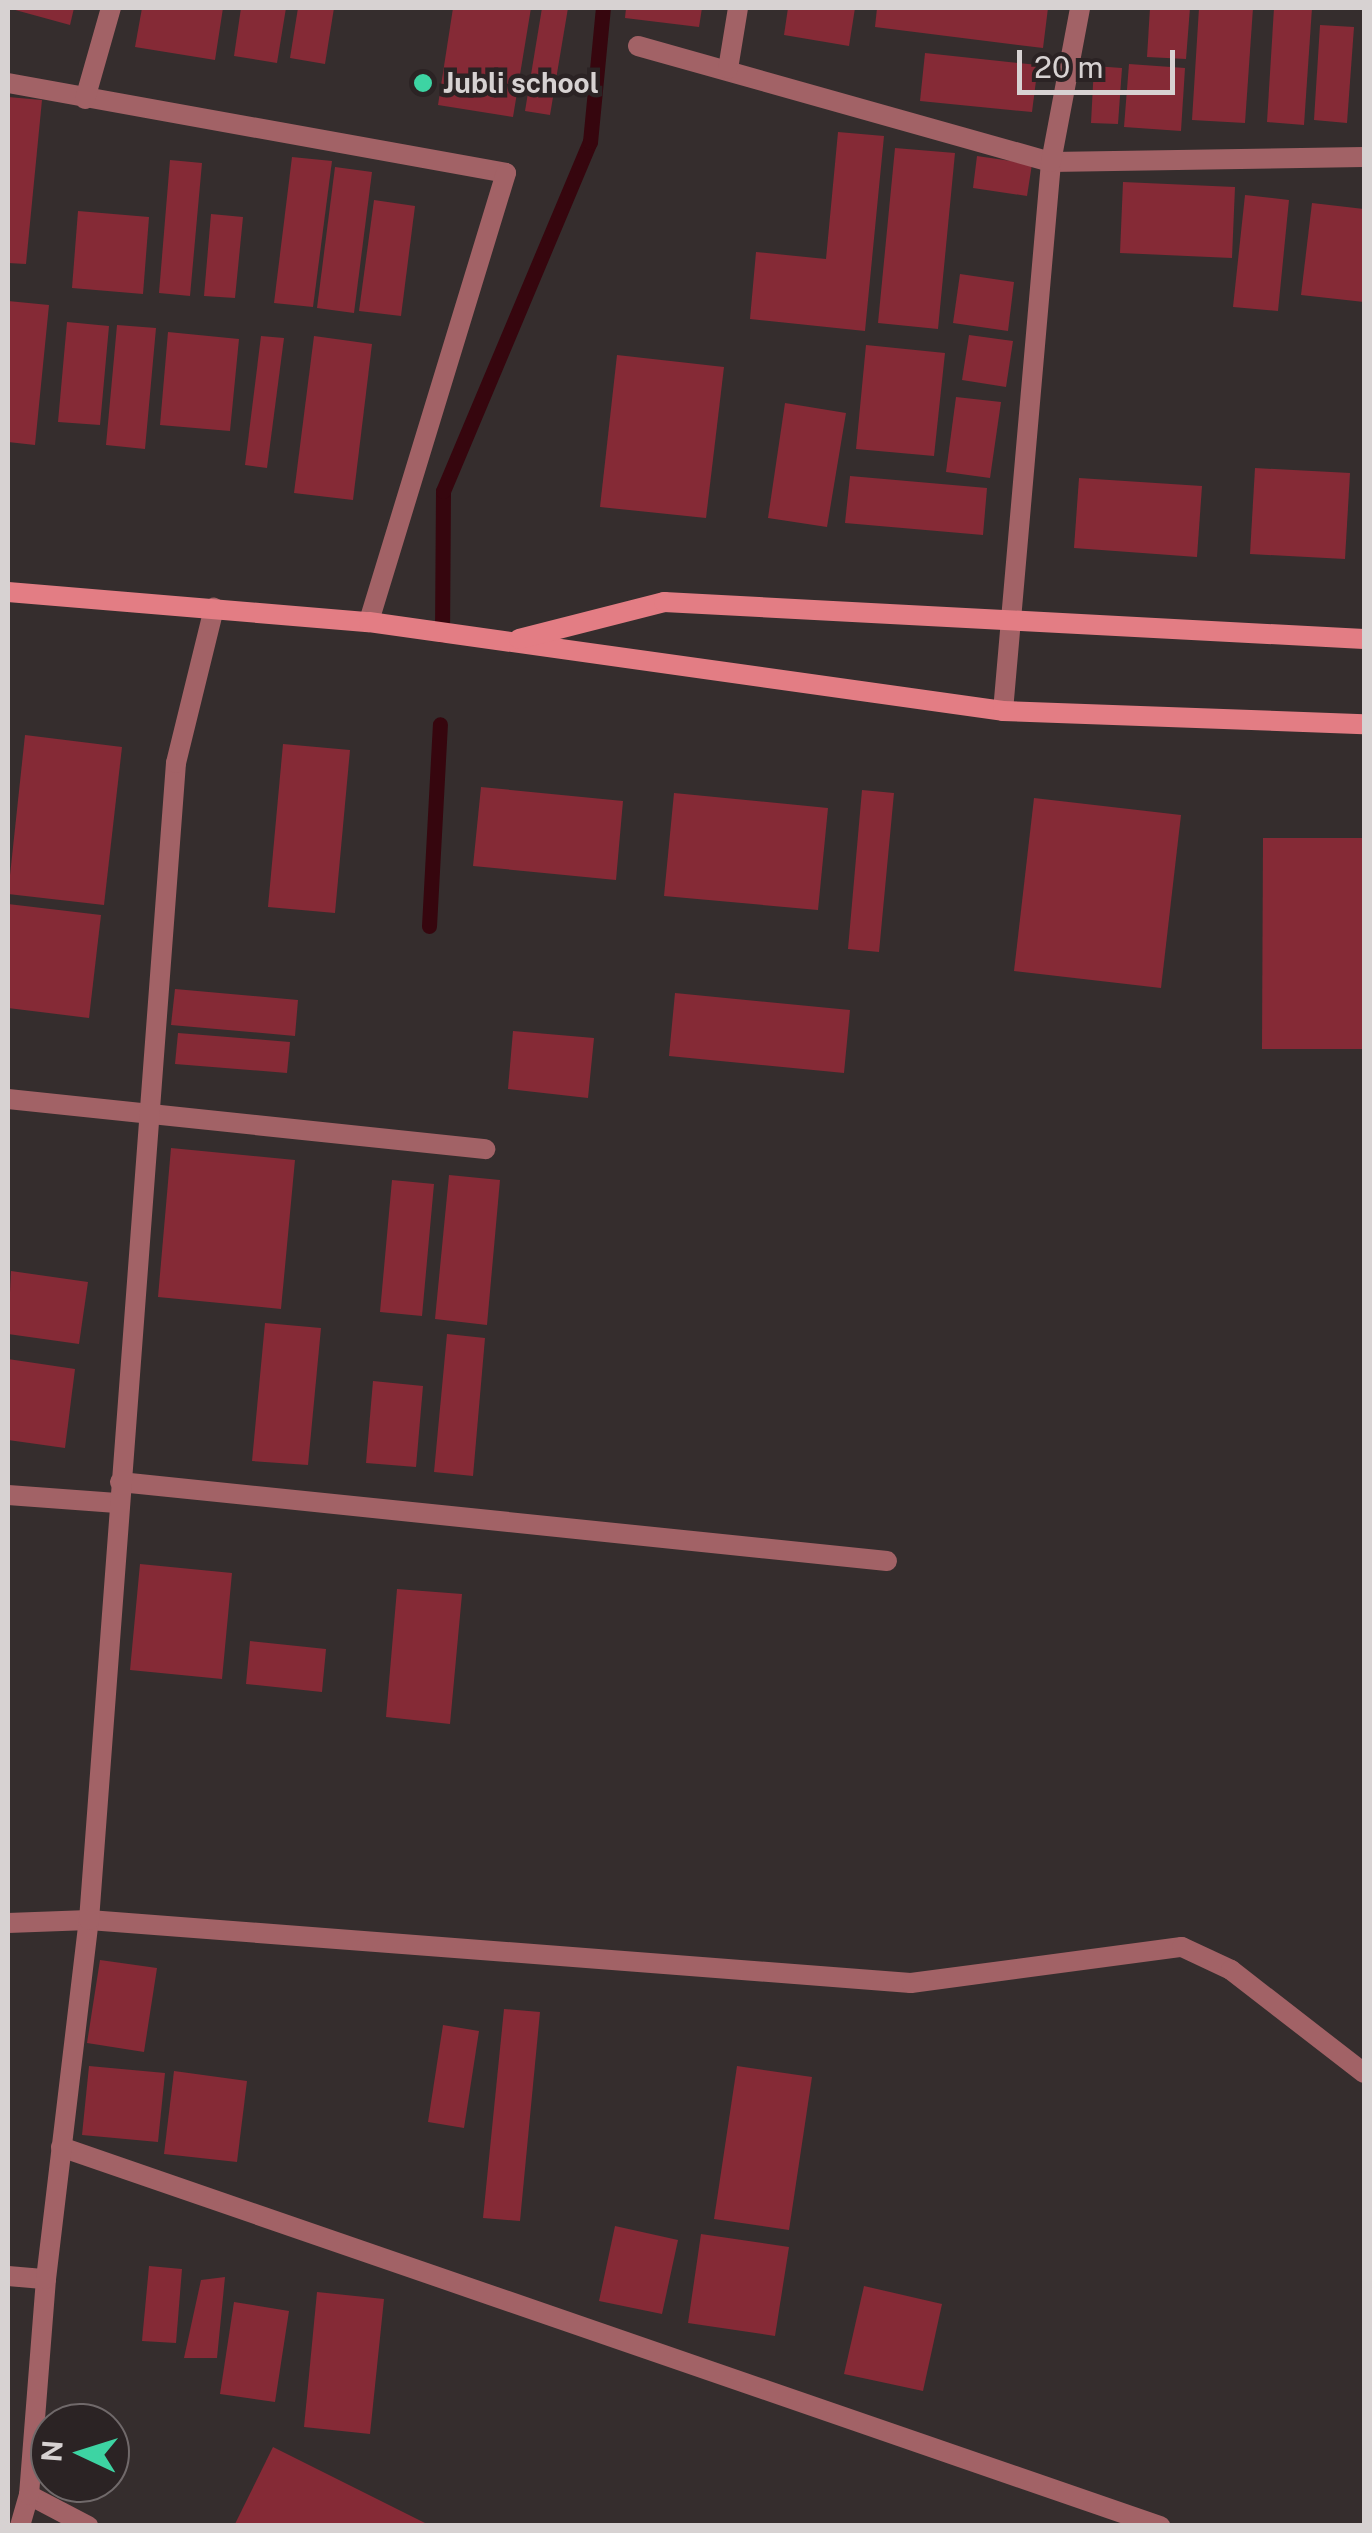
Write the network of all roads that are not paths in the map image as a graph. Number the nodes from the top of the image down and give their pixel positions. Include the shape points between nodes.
1 (111, 8) edge
2 (738, 8) edge
3 (1080, 8) edge
4 (638, 46) dead end
5 (728, 70) junction
6 (8, 83) edge
7 (86, 98) junction
8 (1364, 158) edge
9 (1051, 162) junction
10 (8, 592) edge
11 (214, 608) junction
12 (368, 622) junction
13 (1011, 623) junction
14 (1364, 639) edge
15 (508, 642) junction
16 (1003, 711) junction
17 (1364, 724) edge
18 (8, 1099) edge
19 (152, 1111) junction
20 (485, 1149) dead end
21 (118, 1492) junction
22 (8, 1495) edge
23 (887, 1561) dead end
24 (88, 1920) junction
25 (8, 1923) edge
26 (1364, 2073) edge
27 (61, 2147) junction
28 (8, 2276) edge
29 (46, 2279) junction
30 (29, 2495) junction
31 (20, 2526) edge
32 (88, 2526) edge
33 (1160, 2526) edge

1 - 7 street
2 - 5 street
3 - 9 street
4 - 5 street
5 - 9 street
6 - 7 street
7 - 12 street via 506,172
8 - 9 street
9 - 13 street
10 - 11 street
11 - 12 street
11 - 19 street via 176,763
12 - 15 street
13 - 14 street
13 - 15 street via 664,602
13 - 16 street
15 - 16 street
16 - 17 street
18 - 19 street
19 - 20 street
19 - 21 street
21 - 22 street
21 - 23 street
21 - 24 street
24 - 25 street
24 - 26 street via 911,1983 1182,1947 1231,1970
24 - 27 street
27 - 29 street
27 - 33 street
28 - 29 street
29 - 30 street
30 - 31 street
30 - 32 street

